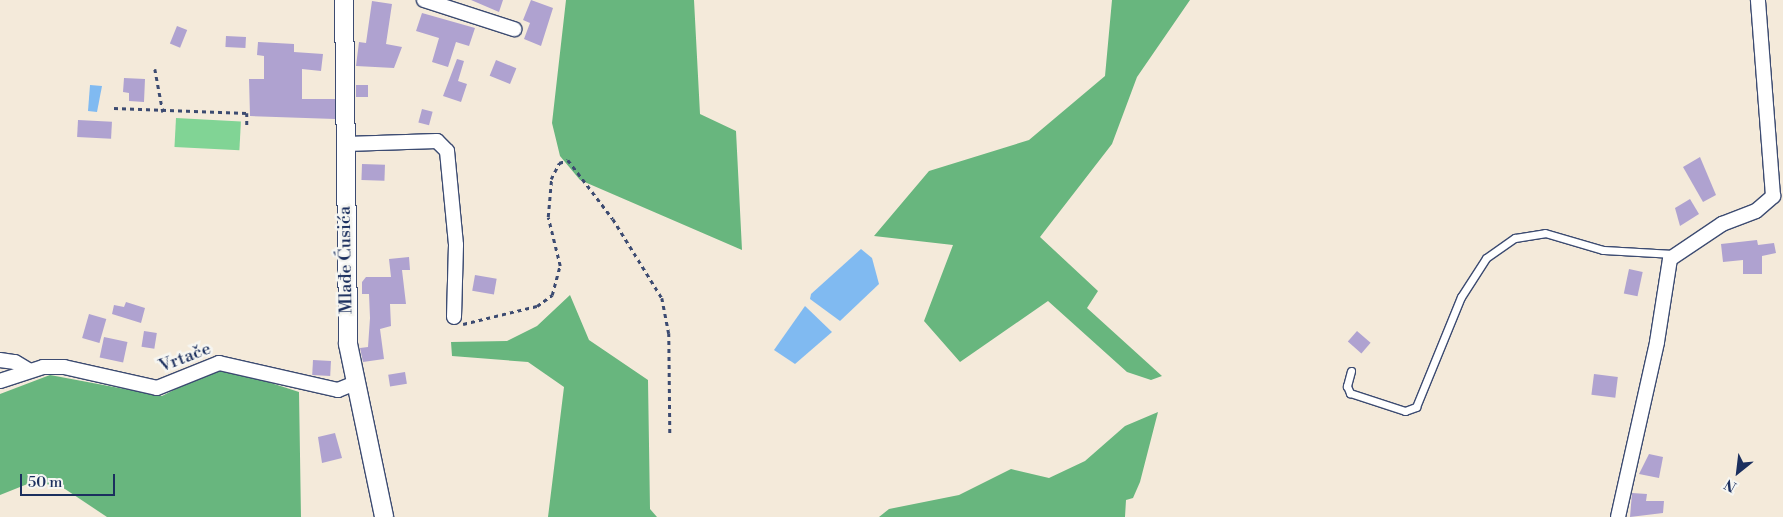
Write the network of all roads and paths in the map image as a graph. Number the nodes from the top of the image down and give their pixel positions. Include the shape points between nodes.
1 (344, 0) edge
2 (424, 0) edge
3 (1758, 0) edge
4 (514, 28) dead end
5 (154, 69) dead end
6 (114, 108) dead end
7 (162, 112) junction
8 (247, 126) dead end
9 (346, 144) junction
10 (1674, 254) junction
11 (454, 317) joint
12 (0, 360) edge
13 (30, 371) junction
14 (1351, 371) dead end
15 (0, 381) edge
16 (353, 384) junction
17 (670, 434) dead end
18 (384, 517) edge
19 (1618, 517) edge

1 - 9 street, Mlađe Ćusića
2 - 4 street
3 - 10 street via 1773,196 1756,212 1722,224
5 - 7 path
6 - 7 path
7 - 8 path via 247,113
9 - 11 street via 437,141 447,151 456,245
9 - 16 street, Mlađe Ćusića via 348,344
10 - 14 lane via 1603,250 1545,233 1515,238 1486,258 1461,297 1416,407 1404,411 1350,393 1347,386
10 - 19 street via 1667,266 1657,342
11 - 17 path via 471,326 537,306 552,295 560,266 548,217 551,179 558,163 568,160 613,220 662,298 669,334
12 - 13 street via 15,362
13 - 15 street, Vrtače
13 - 16 street, Vrtače via 64,367 157,388 220,362 338,390
16 - 18 street, Mlađe Ćusića

